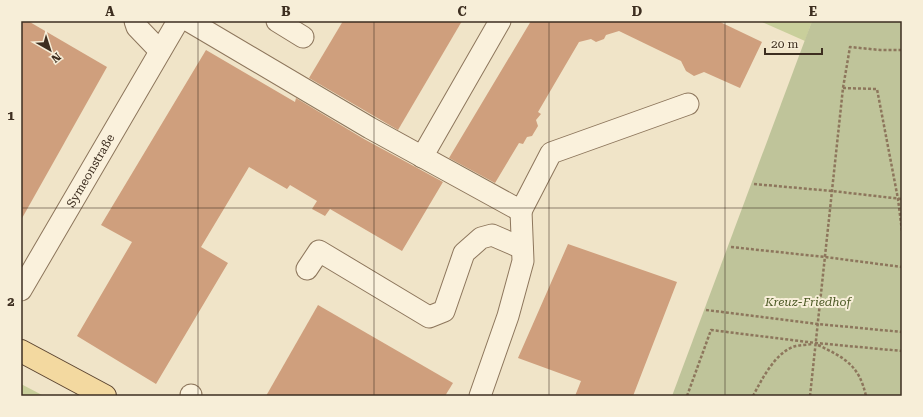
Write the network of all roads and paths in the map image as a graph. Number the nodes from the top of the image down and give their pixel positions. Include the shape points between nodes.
1 (136, 21) edge
2 (178, 21) edge
3 (189, 21) edge
4 (277, 21) edge
5 (500, 21) edge
6 (303, 37) dead end
7 (902, 50) edge
8 (160, 51) junction
9 (843, 88) junction
10 (688, 104) dead end
11 (422, 157) junction
12 (754, 184) dead end
13 (832, 191) junction
14 (898, 199) junction
15 (902, 199) edge
16 (521, 210) junction
17 (902, 231) edge
18 (730, 247) dead end
19 (522, 248) junction
20 (825, 257) junction
21 (902, 267) edge
22 (307, 269) dead end
23 (21, 290) edge
24 (706, 310) dead end
25 (818, 324) junction
26 (902, 332) edge
27 (816, 343) junction
28 (21, 351) edge
29 (902, 351) edge
30 (105, 396) edge
31 (480, 396) edge
32 (687, 396) edge
33 (753, 396) edge
34 (810, 396) edge
35 (866, 396) edge

1 - 8 street via 137,27
2 - 8 street, Symeonstraße
3 - 11 street
4 - 6 street
5 - 11 street
7 - 9 path via 850,47
8 - 23 street, Symeonstraße
9 - 13 path
9 - 14 path via 877,89
10 - 16 street via 551,153
11 - 16 street
12 - 13 path
13 - 14 path
13 - 20 path
14 - 15 path
14 - 17 path
16 - 19 street
18 - 20 path
19 - 22 street via 492,235 481,238 464,253 444,310 429,317 319,251
19 - 31 street via 523,261 508,316
20 - 21 path
20 - 25 path
24 - 25 path
25 - 26 path
25 - 27 path
27 - 29 path
27 - 32 path via 711,330
27 - 33 path via 794,346 781,355 770,367
27 - 34 path
27 - 35 path via 839,355 855,369
28 - 30 main road

